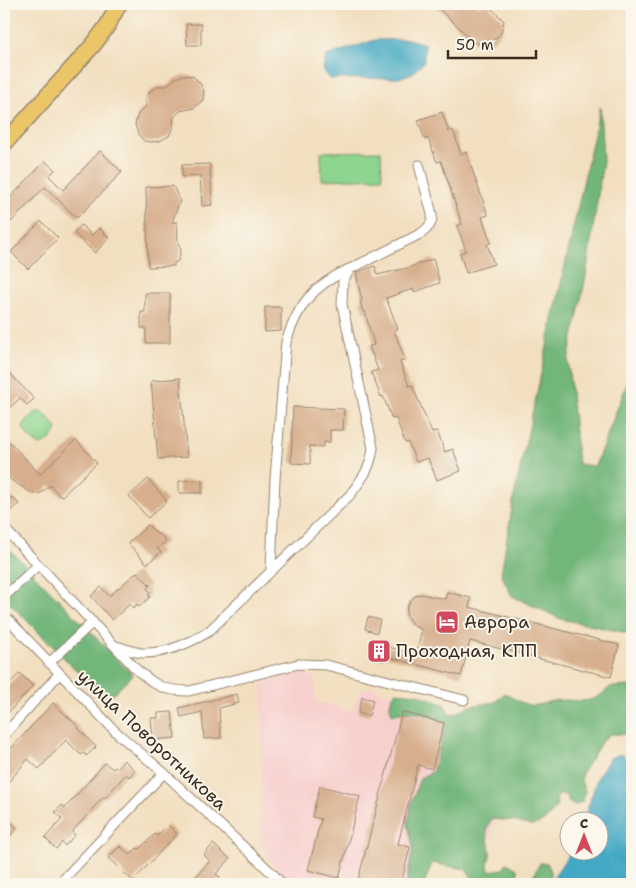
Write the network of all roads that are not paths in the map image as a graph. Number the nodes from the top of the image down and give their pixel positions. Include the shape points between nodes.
1 (119, 4) edge
2 (4, 144) edge
3 (419, 165) dead end
4 (350, 269) junction
5 (4, 528) edge
6 (38, 564) junction
7 (271, 568) junction
8 (4, 597) edge
9 (4, 615) edge
10 (93, 622) junction
11 (116, 646) junction
12 (49, 663) junction
13 (60, 674) junction
14 (464, 700) dead end
15 (4, 735) edge
16 (164, 773) junction
17 (58, 884) edge
18 (282, 884) edge

1 - 2 main road via 94,44
3 - 4 street via 432,214 429,227
4 - 7 street via 333,276 304,302 292,321 286,342
4 - 7 street via 343,281 342,304 373,448 371,463 350,495
5 - 6 street
6 - 8 street
6 - 10 street
7 - 11 street via 208,632 189,644 142,653
9 - 12 street, улица Поворотникова
10 - 11 street
10 - 12 street
11 - 14 street via 153,684 175,691 189,691 312,663
12 - 13 street, улица Поворотникова
13 - 15 street
13 - 16 street, улица Поворотникова via 116,732
16 - 17 street
16 - 18 street, улица Поворотникова

